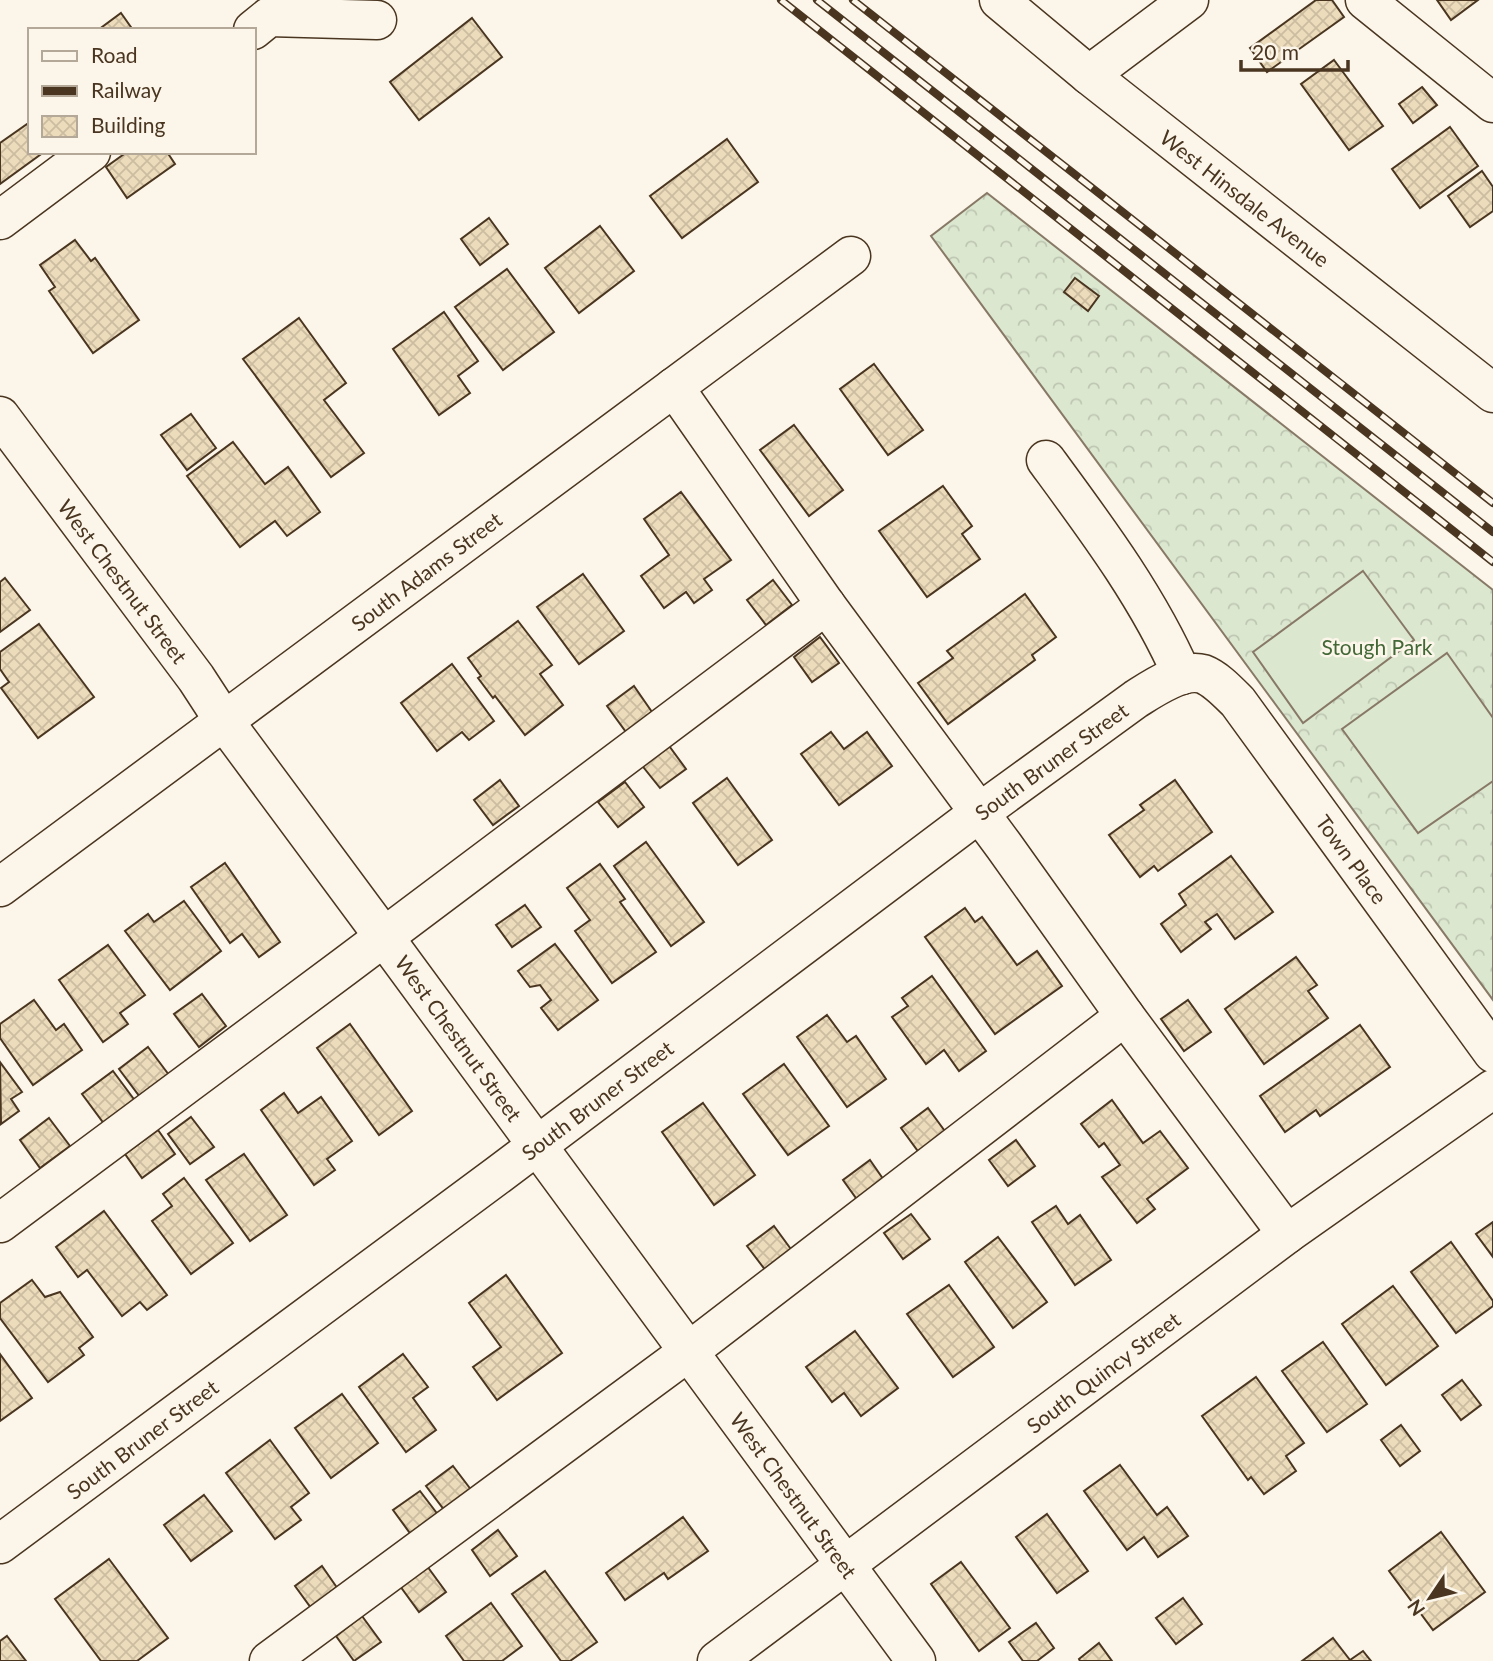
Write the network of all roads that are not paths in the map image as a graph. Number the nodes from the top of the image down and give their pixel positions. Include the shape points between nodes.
1 (999, 0) edge
2 (1189, 0) edge
3 (1365, 0) edge
4 (377, 20) dead end
5 (256, 28) edge
6 (1088, 75) junction
7 (1493, 103) edge
8 (88, 154) edge
9 (0, 220) edge
10 (851, 256) dead end
11 (674, 387) junction
12 (1493, 393) edge
13 (0, 416) edge
14 (1046, 460) dead end
15 (825, 605) junction
16 (1192, 675) junction
17 (224, 721) junction
18 (979, 813) junction
19 (0, 887) edge
20 (384, 937) junction
21 (1125, 1016) junction
22 (1493, 1053) edge
23 (1493, 1089) edge
24 (537, 1145) junction
25 (0, 1223) edge
26 (1287, 1234) junction
27 (688, 1352) junction
28 (0, 1544) edge
29 (844, 1565) junction
30 (270, 1661) edge
31 (717, 1661) edge
32 (916, 1661) edge

1 - 6 street, West Hinsdale Avenue
2 - 6 street
3 - 7 street
4 - 5 street via 270,17
6 - 12 street, West Hinsdale Avenue
8 - 9 street
10 - 11 street, South Adams Street
11 - 15 street
11 - 17 street, South Adams Street
13 - 17 street, West Chestnut Street
14 - 16 street, Town Place via 1104,539 1169,647
15 - 18 street
15 - 20 street
16 - 18 street, South Bruner Street via 1157,685
16 - 22 street, Town Place via 1219,684 1238,702
17 - 19 street, South Adams Street
17 - 20 street, West Chestnut Street
18 - 21 street
18 - 24 street, South Bruner Street
20 - 24 street, West Chestnut Street
20 - 25 street
21 - 26 street
21 - 27 street
23 - 26 street, South Quincy Street
24 - 27 street, West Chestnut Street
24 - 28 street, South Bruner Street
26 - 29 street, South Quincy Street
27 - 29 street, West Chestnut Street
27 - 30 street
29 - 31 street, South Quincy Street
29 - 32 street, West Chestnut Street

